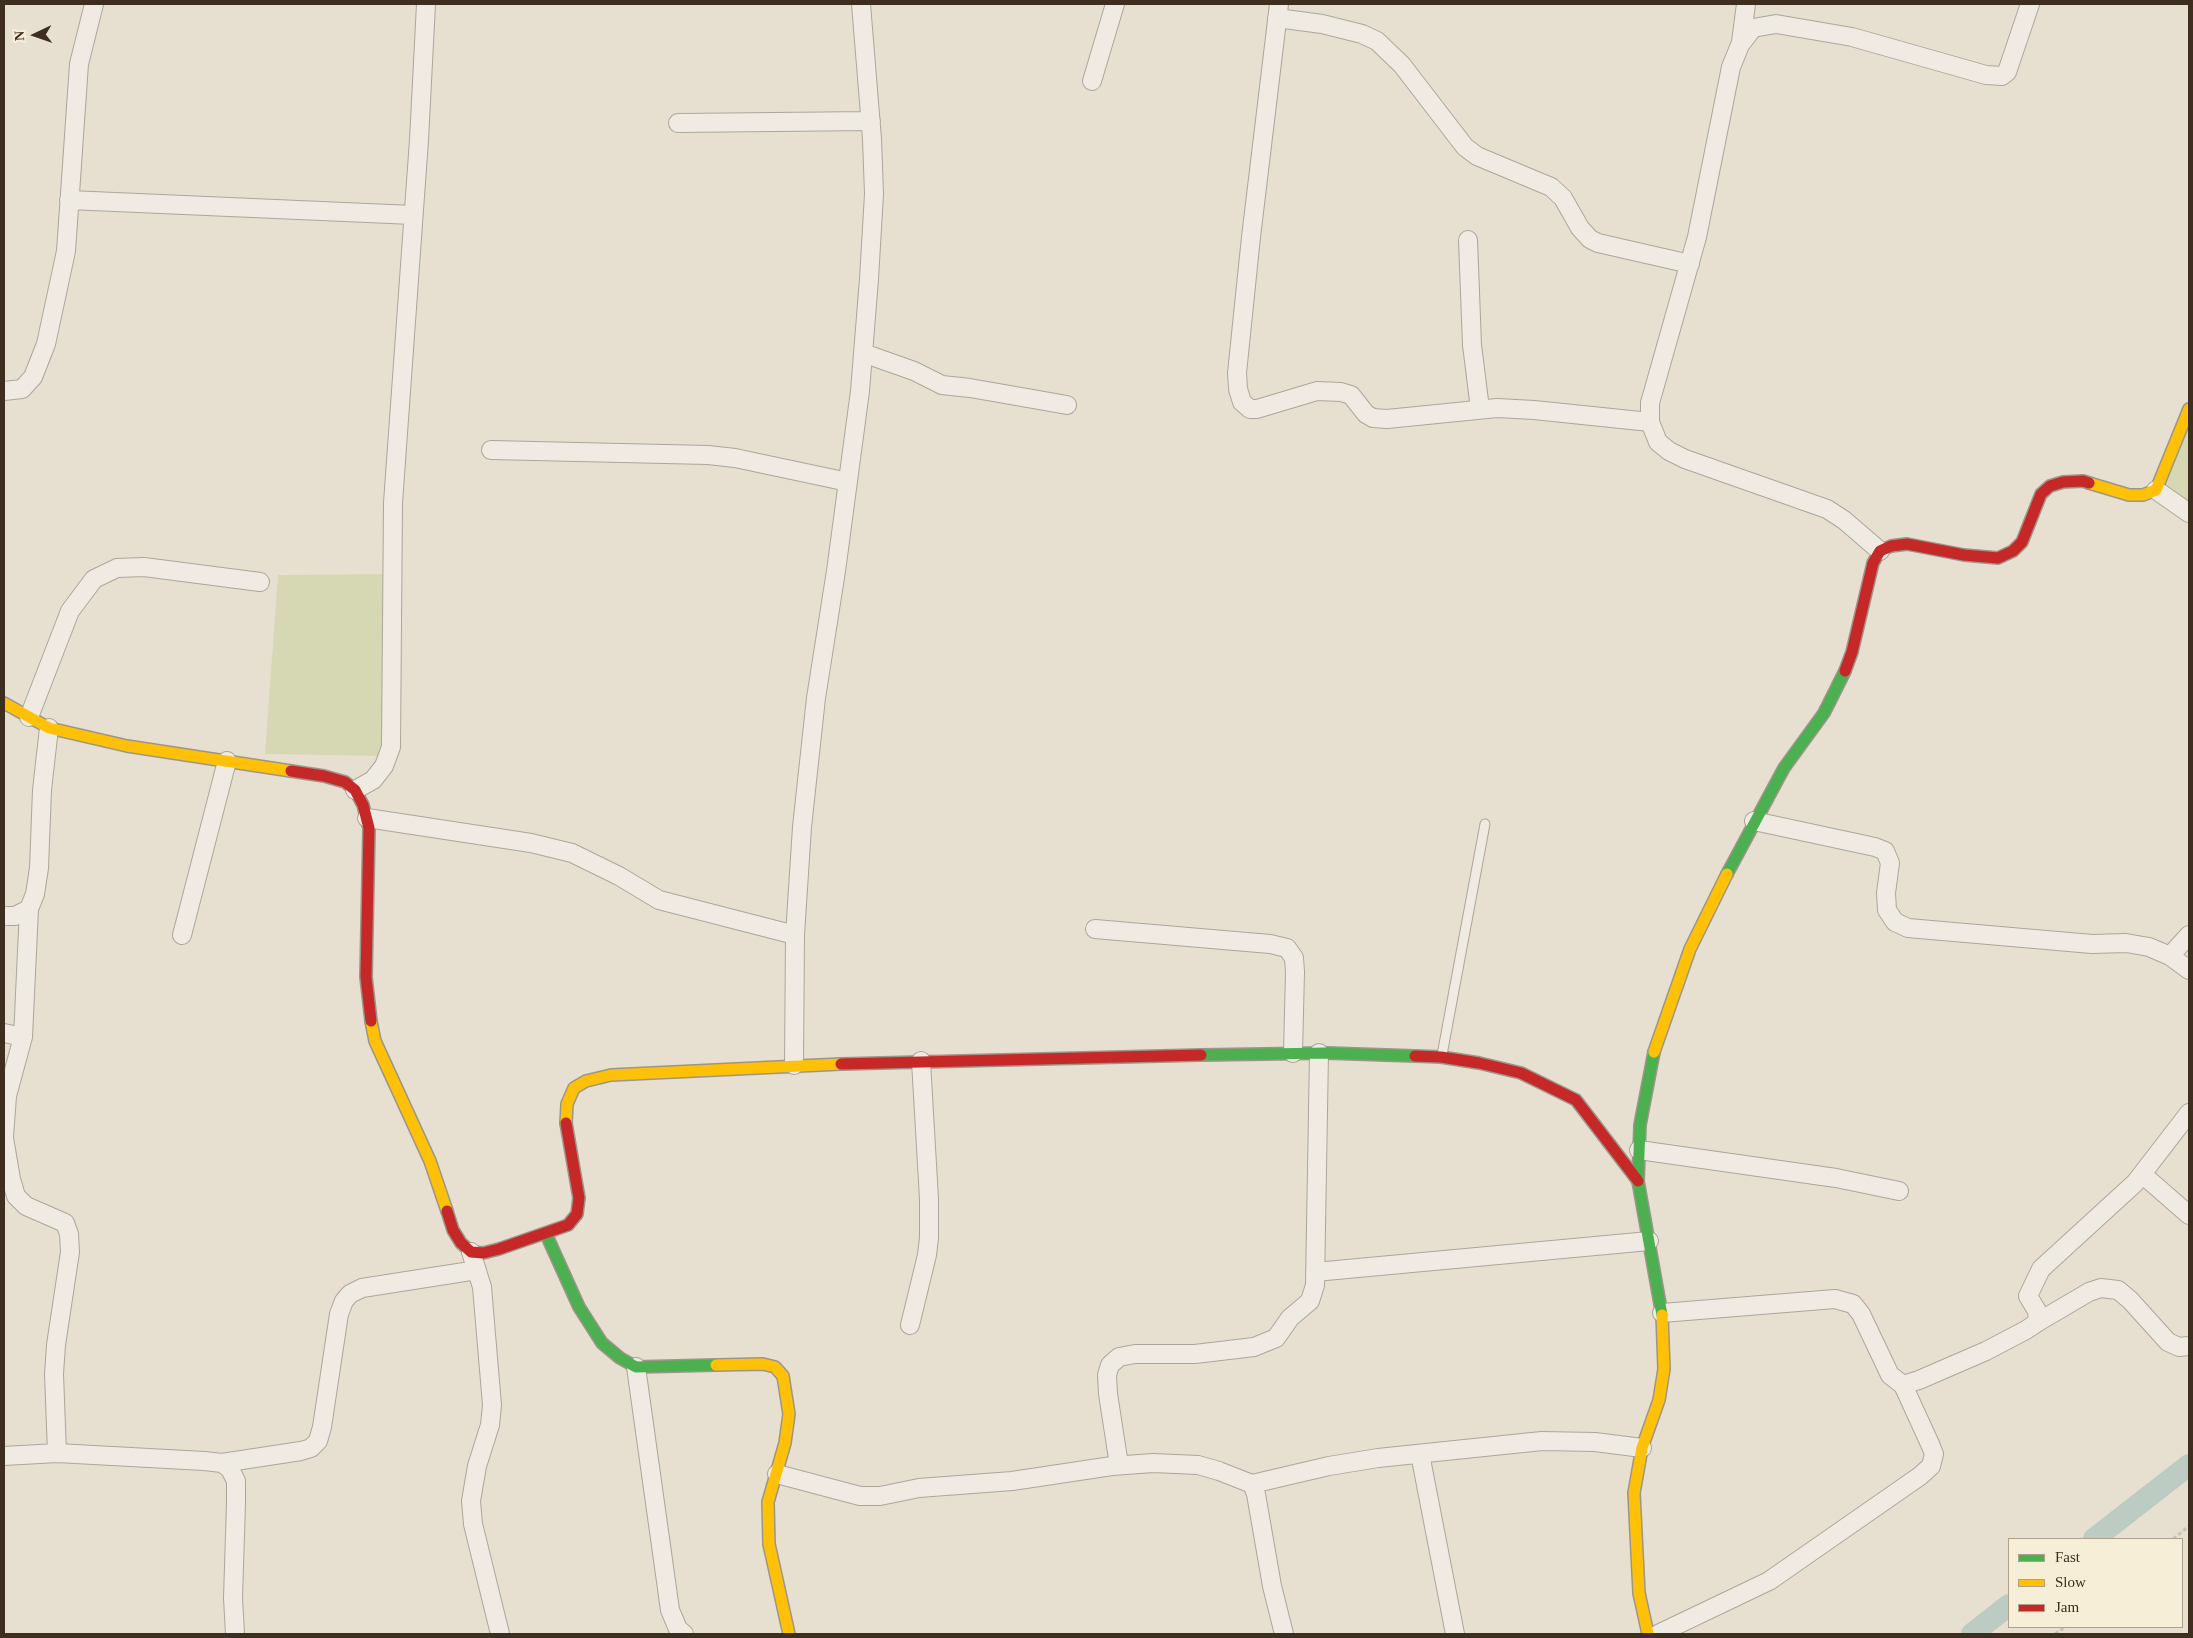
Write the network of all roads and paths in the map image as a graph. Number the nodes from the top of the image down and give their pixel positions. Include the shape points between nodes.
1 (94, 4) edge
2 (426, 4) edge
3 (861, 4) edge
4 (1115, 4) edge
5 (1746, 4) edge
6 (2030, 4) edge
7 (1278, 11) edge
8 (1740, 45) junction
9 (1092, 81) dead end
10 (870, 121) junction
11 (678, 123) dead end
12 (70, 200) junction
13 (413, 215) junction
14 (1468, 240) dead end
15 (1690, 264) junction
16 (863, 353) junction
17 (4, 391) edge
18 (1067, 405) dead end
19 (1480, 409) junction
20 (2189, 409) edge
21 (1650, 422) junction
22 (491, 450) dead end
23 (848, 482) junction
24 (2156, 490) junction
25 (2189, 513) edge
26 (1880, 551) junction
27 (260, 582) dead end
28 (4, 703) edge
29 (29, 717) junction
30 (49, 728) junction
31 (228, 761) junction
32 (355, 790) junction
33 (367, 818) junction
34 (1754, 821) junction
35 (1485, 824) dead end
36 (28, 909) junction
37 (4, 916) edge
38 (1095, 929) dead end
39 (182, 935) dead end
40 (795, 935) junction
41 (2189, 935) edge
42 (2170, 956) junction
43 (2189, 970) edge
44 (4, 1033) edge
45 (23, 1037) junction
46 (1293, 1053) junction
47 (1318, 1053) junction
48 (1441, 1057) junction
49 (921, 1061) junction
50 (794, 1065) junction
51 (2189, 1114) edge
52 (4, 1138) edge
53 (1639, 1150) junction
54 (2142, 1174) junction
55 (1638, 1181) junction
56 (1899, 1191) dead end
57 (2189, 1215) edge
58 (546, 1234) junction
59 (1649, 1241) junction
60 (471, 1252) junction
61 (477, 1270) junction
62 (1315, 1272) junction
63 (1662, 1313) junction
64 (2038, 1322) junction
65 (910, 1325) dead end
66 (2189, 1346) edge
67 (636, 1368) junction
68 (1903, 1385) junction
69 (1642, 1448) junction
70 (57, 1454) junction
71 (1420, 1454) junction
72 (4, 1456) edge
73 (222, 1463) junction
74 (1120, 1465) junction
75 (777, 1474) junction
76 (1252, 1484) junction
77 (2189, 1526) edge
78 (2174, 1538) edge
79 (235, 1634) edge
80 (500, 1634) edge
81 (684, 1634) edge
82 (789, 1634) edge
83 (1284, 1634) edge
84 (1455, 1634) edge
85 (1648, 1634) edge
86 (1658, 1634) edge

1 - 12 street via 79,64
2 - 13 street
3 - 10 street
4 - 9 street
5 - 8 street
6 - 8 street via 2007,72 1996,77 1852,38 1776,24 1753,28
7 - 15 street via 1377,41 1402,65 1465,147 1477,156 1551,187 1563,198 1580,228 1598,244
7 - 19 street via 1237,373 1242,402 1250,409 1257,409 1318,390 1350,395 1373,418
8 - 15 street via 1731,67
10 - 11 street
10 - 16 street via 874,194
12 - 13 street
12 - 17 street via 66,251 46,344 33,377 22,389
13 - 32 street via 393,503 391,747 384,766 373,780
14 - 19 street via 1472,345
15 - 21 street via 1650,403
16 - 18 street via 942,385
16 - 23 street
19 - 21 street via 1534,410
20 - 24 street
21 - 26 street via 1658,442 1668,451 1827,509
22 - 23 street via 708,455
23 - 40 street via 816,698 802,827
24 - 25 street
24 - 26 street via 2143,495 2129,495 2083,482 2050,486 2041,494 2022,542 1998,558 1908,544
26 - 34 street via 1841,681
27 - 29 street via 144,567 117,568 94,579 70,611
28 - 29 street
29 - 30 street
30 - 31 street via 127,746
30 - 36 street via 42,790 39,868 35,894
31 - 32 street via 324,776 345,782
31 - 39 street
32 - 33 street
33 - 40 street via 530,843 572,853 659,900
33 - 60 street via 366,977 375,1041 430,1161 452,1230
34 - 42 street via 1875,846 1885,851 1890,863 1887,910 1896,922 1908,928 2092,944 2126,943 2149,947
34 - 53 street via 1690,949 1651,1061
35 - 48 lane
36 - 37 street via 15,916
36 - 45 street
38 - 46 street via 1287,948 1294,958
40 - 50 street
41 - 42 street
42 - 43 street
44 - 45 street
45 - 52 street via 7,1096
46 - 47 street
46 - 49 street
47 - 48 street
47 - 62 street
48 - 55 street via 1521,1074 1576,1100
49 - 50 street
49 - 65 street via 930,1238
50 - 58 street via 611,1075 586,1081 574,1088 567,1104 566,1121 579,1198 577,1214 568,1225
51 - 54 street
52 - 70 street via 16,1196 26,1206 64,1223 69,1234 70,1252 54,1374
53 - 55 street
53 - 56 street via 1836,1178
54 - 57 street
54 - 64 street via 2041,1269 2028,1296 2037,1311
55 - 59 street
58 - 60 street via 499,1249
58 - 67 street via 579,1306 602,1343
59 - 62 street
59 - 63 street
60 - 61 street
61 - 73 street via 362,1288 350,1294 339,1314 318,1442 301,1451
61 - 80 street via 485,1313 492,1404 490,1425 477,1466 472,1502 473,1524
62 - 74 street via 1310,1301 1290,1318 1276,1338 1268,1342 1194,1354 1135,1354 1119,1357 1110,1365 1108,1394
63 - 68 street via 1835,1299 1853,1304 1890,1375
63 - 69 street via 1664,1369 1659,1400
64 - 66 street via 2089,1292 2101,1288 2118,1290 2168,1342 2179,1347
64 - 68 street via 1986,1351
67 - 75 street via 763,1364 776,1367 783,1376 789,1414
67 - 81 street via 670,1610 678,1629
68 - 86 street via 1934,1454 1930,1466 1769,1580
69 - 71 street via 1595,1442 1542,1441
69 - 85 street via 1634,1494 1634,1526 1639,1593
70 - 72 street
70 - 73 street
71 - 76 street via 1329,1466
71 - 84 street
73 - 79 street via 230,1469 236,1481
74 - 75 street via 1012,1481 920,1488 880,1496 860,1496
74 - 76 street via 1198,1465
75 - 82 street via 768,1502 769,1544
76 - 83 street
77 - 78 path

